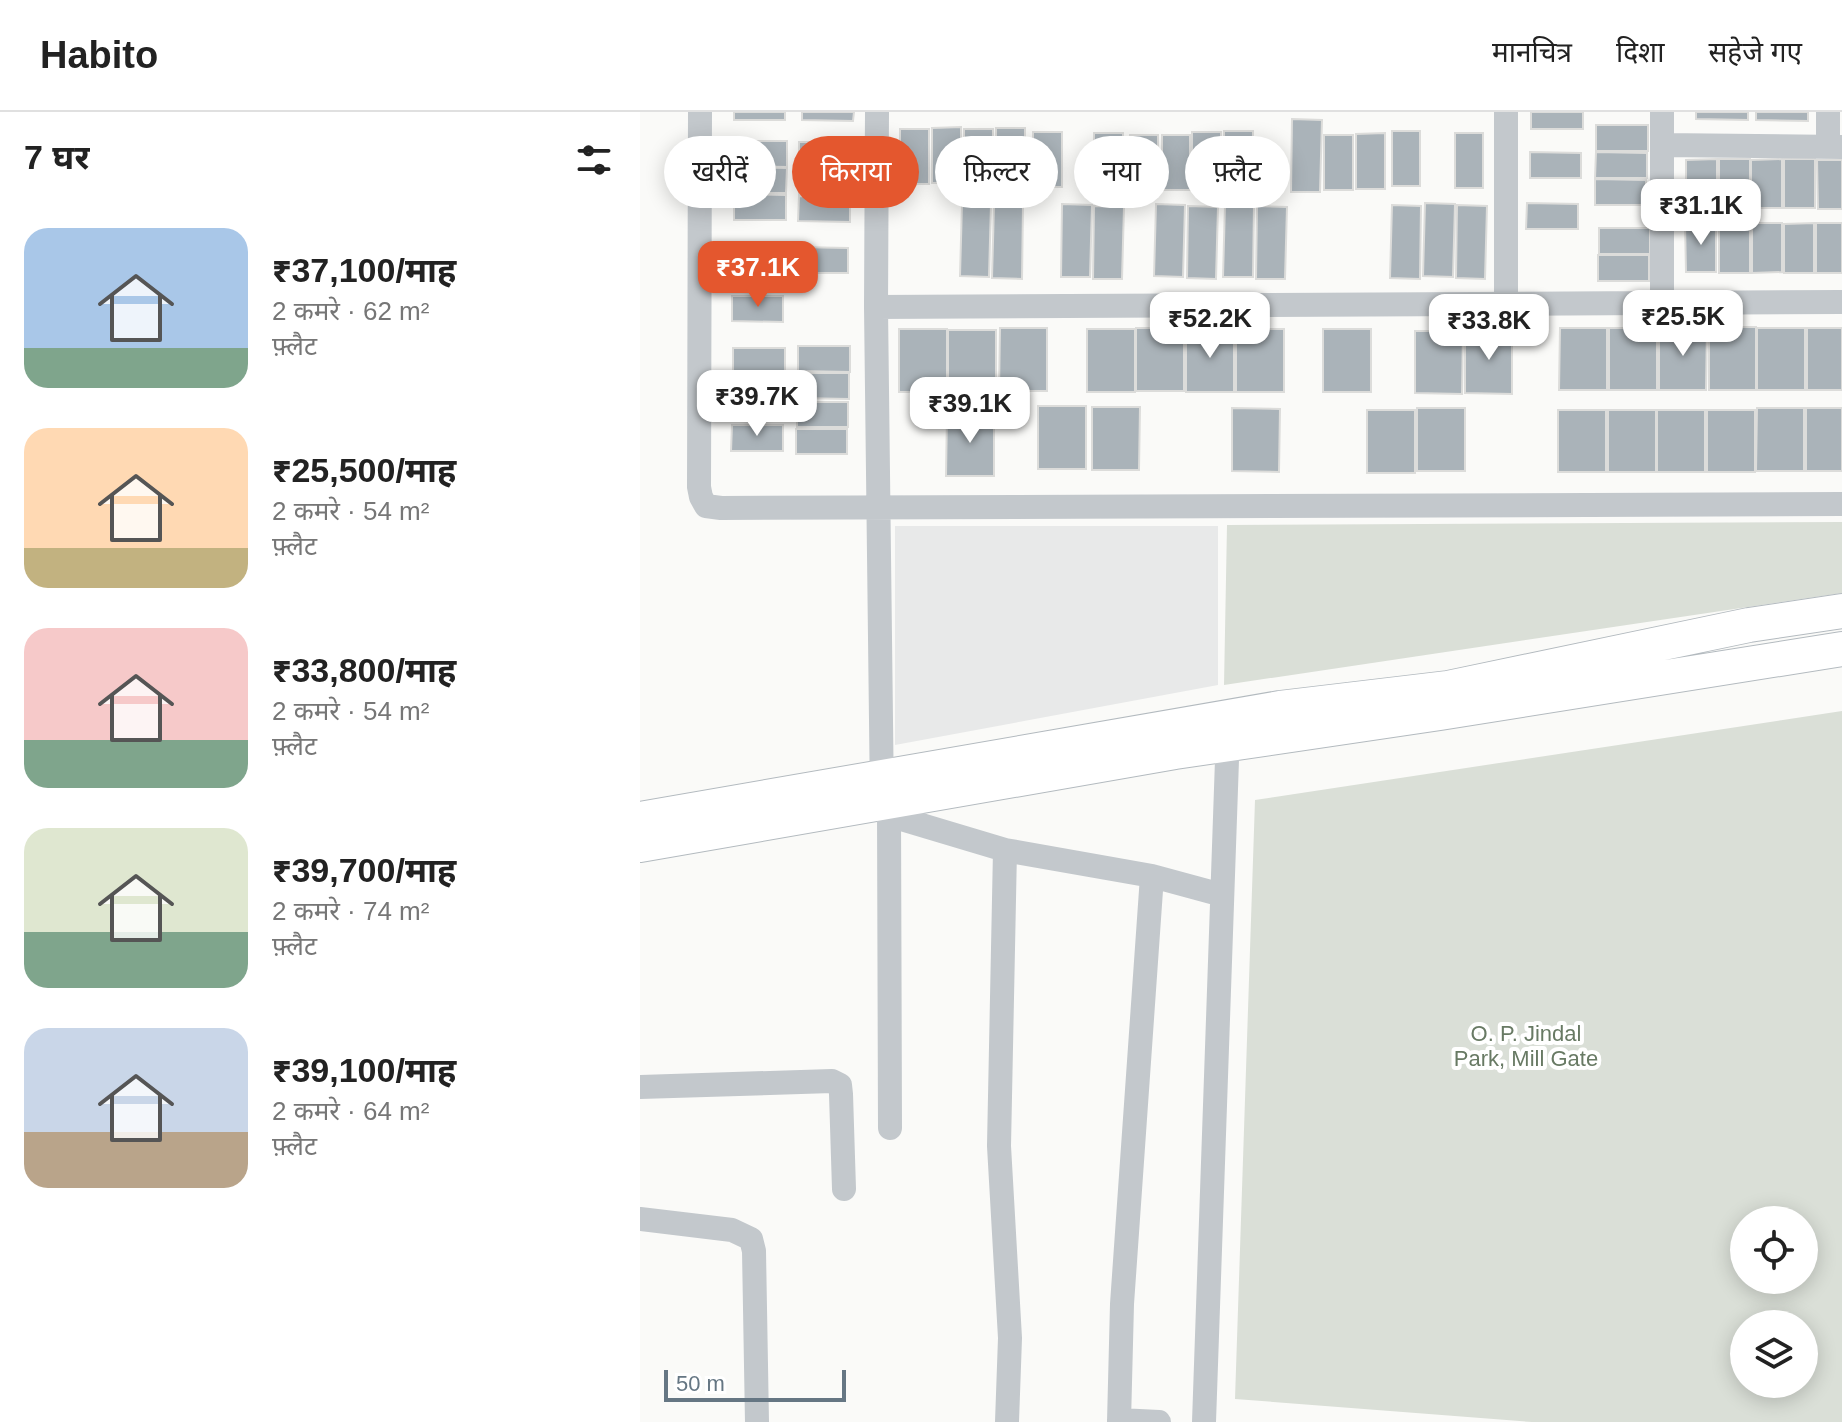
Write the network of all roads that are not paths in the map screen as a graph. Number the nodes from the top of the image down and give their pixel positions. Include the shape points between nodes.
1 (700, 112) edge
2 (877, 112) edge
3 (1506, 112) edge
4 (1662, 112) edge
5 (1828, 112) edge
6 (1662, 145) junction
7 (1835, 147) edge
8 (1842, 302) edge
9 (1662, 303) junction
10 (1506, 304) junction
11 (876, 307) junction
12 (1842, 504) edge
13 (878, 507) junction
14 (1842, 611) edge
15 (1842, 649) edge
16 (1228, 731) junction
17 (884, 797) junction
18 (640, 819) edge
19 (640, 845) edge
20 (1005, 850) junction
21 (1152, 876) junction
22 (1222, 895) junction
23 (640, 1087) edge
24 (890, 1128) dead end
25 (844, 1189) dead end
26 (640, 1219) edge
27 (1119, 1421) edge
28 (757, 1422) edge
29 (1007, 1422) edge
30 (1159, 1422) edge
31 (1204, 1422) edge

1 - 13 street via 701,497 706,506 721,508
2 - 11 street
3 - 10 street
4 - 6 street
5 - 7 street
6 - 7 street
6 - 9 street
8 - 9 street
9 - 10 street
10 - 11 street
11 - 13 street
12 - 13 street
13 - 17 street
14 - 16 main road via 1749,625 1448,688 1280,708
15 - 16 main road via 1440,713
16 - 17 main road
16 - 22 street
17 - 18 main road
17 - 19 main road
17 - 20 street via 898,818
17 - 24 street
20 - 21 street
20 - 29 street via 999,1146 1010,1338
21 - 22 street
21 - 27 street via 1122,1304
22 - 31 street
23 - 25 street via 832,1081 840,1085
26 - 28 street via 732,1230 751,1239
27 - 30 street

